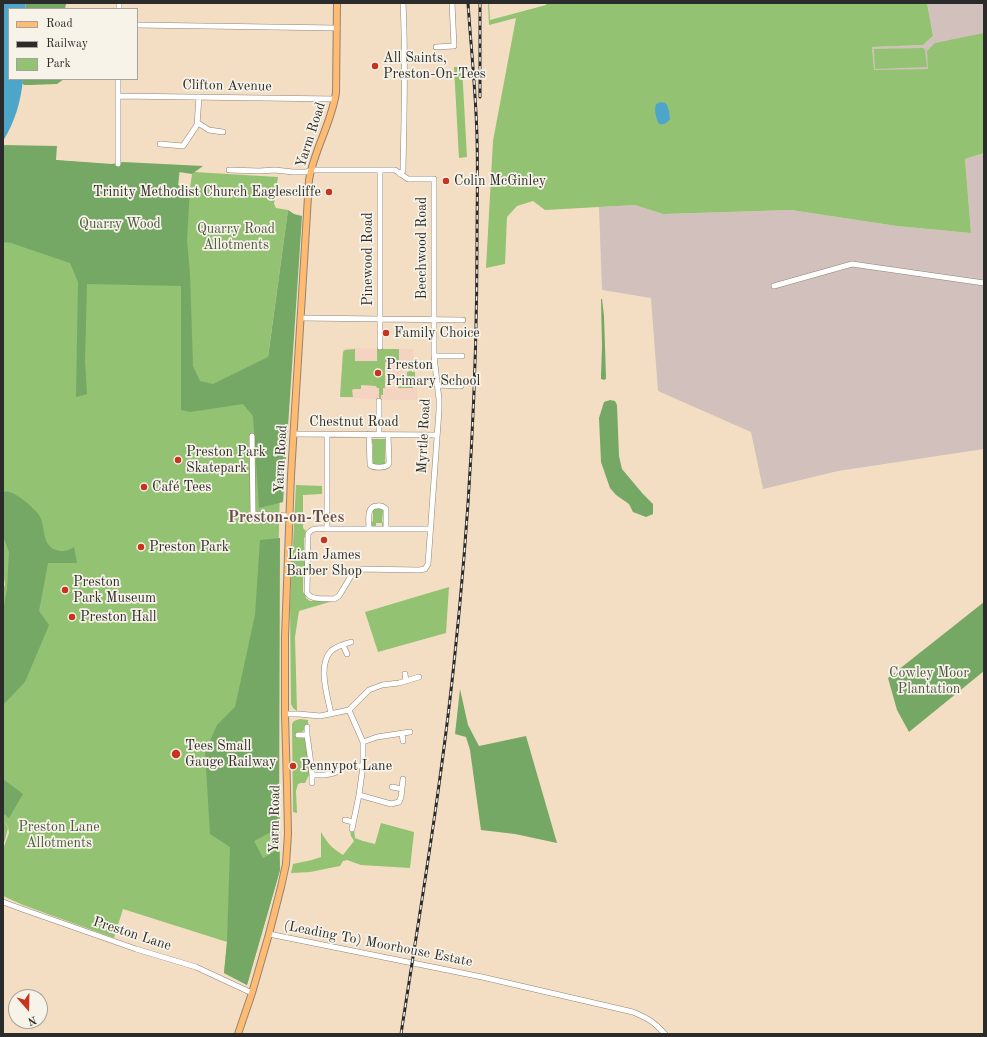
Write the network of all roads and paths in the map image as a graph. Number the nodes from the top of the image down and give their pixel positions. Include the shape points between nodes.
1 (337, 3) edge
2 (403, 3) edge
3 (452, 3) edge
4 (138, 25) edge
5 (337, 28) junction
6 (436, 46) dead end
7 (118, 80) edge
8 (118, 96) junction
9 (199, 97) junction
10 (335, 99) junction
11 (198, 123) junction
12 (223, 132) dead end
13 (160, 144) dead end
14 (118, 164) dead end
15 (229, 170) dead end
16 (311, 170) junction
17 (380, 170) junction
18 (400, 174) junction
19 (984, 283) edge
20 (774, 286) dead end
21 (301, 318) junction
22 (380, 319) junction
23 (434, 320) junction
24 (463, 320) dead end
25 (380, 347) dead end
26 (434, 356) junction
27 (462, 356) dead end
28 (437, 385) junction
29 (461, 386) dead end
30 (379, 401) dead end
31 (294, 434) junction
32 (327, 434) junction
33 (370, 434) junction
34 (379, 434) junction
35 (388, 435) junction
36 (437, 435) junction
37 (252, 436) dead end
38 (290, 516) junction
39 (327, 529) junction
40 (369, 529) junction
41 (386, 529) junction
42 (430, 529) junction
43 (351, 642) dead end
44 (343, 645) junction
45 (346, 654) dead end
46 (405, 674) dead end
47 (419, 677) dead end
48 (406, 681) junction
49 (349, 710) junction
50 (285, 714) junction
51 (331, 714) junction
52 (307, 727) dead end
53 (410, 732) dead end
54 (402, 733) junction
55 (298, 734) dead end
56 (307, 735) junction
57 (403, 741) dead end
58 (363, 742) junction
59 (363, 766) junction
60 (312, 775) junction
61 (404, 779) dead end
62 (312, 783) dead end
63 (392, 787) dead end
64 (402, 789) junction
65 (359, 795) junction
66 (345, 820) dead end
67 (353, 822) junction
68 (352, 830) dead end
69 (3, 902) edge
70 (269, 934) junction
71 (252, 993) junction
72 (238, 1034) edge
73 (665, 1034) edge

1 - 5 main road, Yarm Road
2 - 18 street via 403,171
3 - 6 street via 454,46
4 - 5 street
5 - 10 main road, Yarm Road
7 - 8 street
8 - 9 street, Clifton Avenue
8 - 14 street
9 - 10 street, Clifton Avenue
9 - 11 street
10 - 16 main road, Yarm Road
11 - 12 street via 209,130
11 - 13 street via 183,146
15 - 16 street
16 - 17 street
16 - 21 main road, Yarm Road
17 - 18 street via 395,170
17 - 22 street, Pinewood Road
18 - 23 street, Beechwood Road via 408,179 434,179
19 - 20 street via 852,264
21 - 22 street
21 - 31 main road, Yarm Road
22 - 23 street
22 - 25 street, Pinewood Road
23 - 24 street
23 - 26 street, Myrtle Road
26 - 27 street
26 - 28 street, Myrtle Road
28 - 29 street
28 - 36 street, Myrtle Road
30 - 34 street
31 - 32 street, Chestnut Road
31 - 38 main road, Yarm Road
32 - 33 street, Chestnut Road
32 - 39 street
33 - 34 street, Chestnut Road
33 - 35 street via 370,465 373,467 387,467 389,463
34 - 35 street, Chestnut Road
35 - 36 street, Chestnut Road
36 - 42 street, Myrtle Road
37 - 38 street via 253,512
38 - 50 main road, Yarm Road
39 - 40 street
39 - 42 street, Myrtle Road via 313,529 308,534 309,597 337,598 358,569 425,569 428,564
40 - 41 street
40 - 41 street via 372,506 382,506 386,508
41 - 42 street
43 - 44 street
44 - 45 street
44 - 51 street via 332,651 326,660 325,687
46 - 48 street
47 - 48 street
48 - 49 street via 369,690
49 - 51 street
49 - 58 street
50 - 51 street
50 - 70 main road, Yarm Road via 288,802 286,864
52 - 56 street
53 - 54 street
54 - 57 street
54 - 58 street
55 - 56 street
56 - 60 street
58 - 59 street
59 - 60 street via 347,766 325,775
59 - 65 street
60 - 62 street
61 - 64 street
63 - 64 street
64 - 65 street via 398,802 391,804
65 - 67 street
66 - 67 street
67 - 68 street
69 - 71 street, Preston Lane via 136,949 196,967
70 - 71 main road, Yarm Road
70 - 73 street, (Leading To) Moorhouse Estate via 482,977 633,1012 648,1018
71 - 72 main road, Yarm Road

